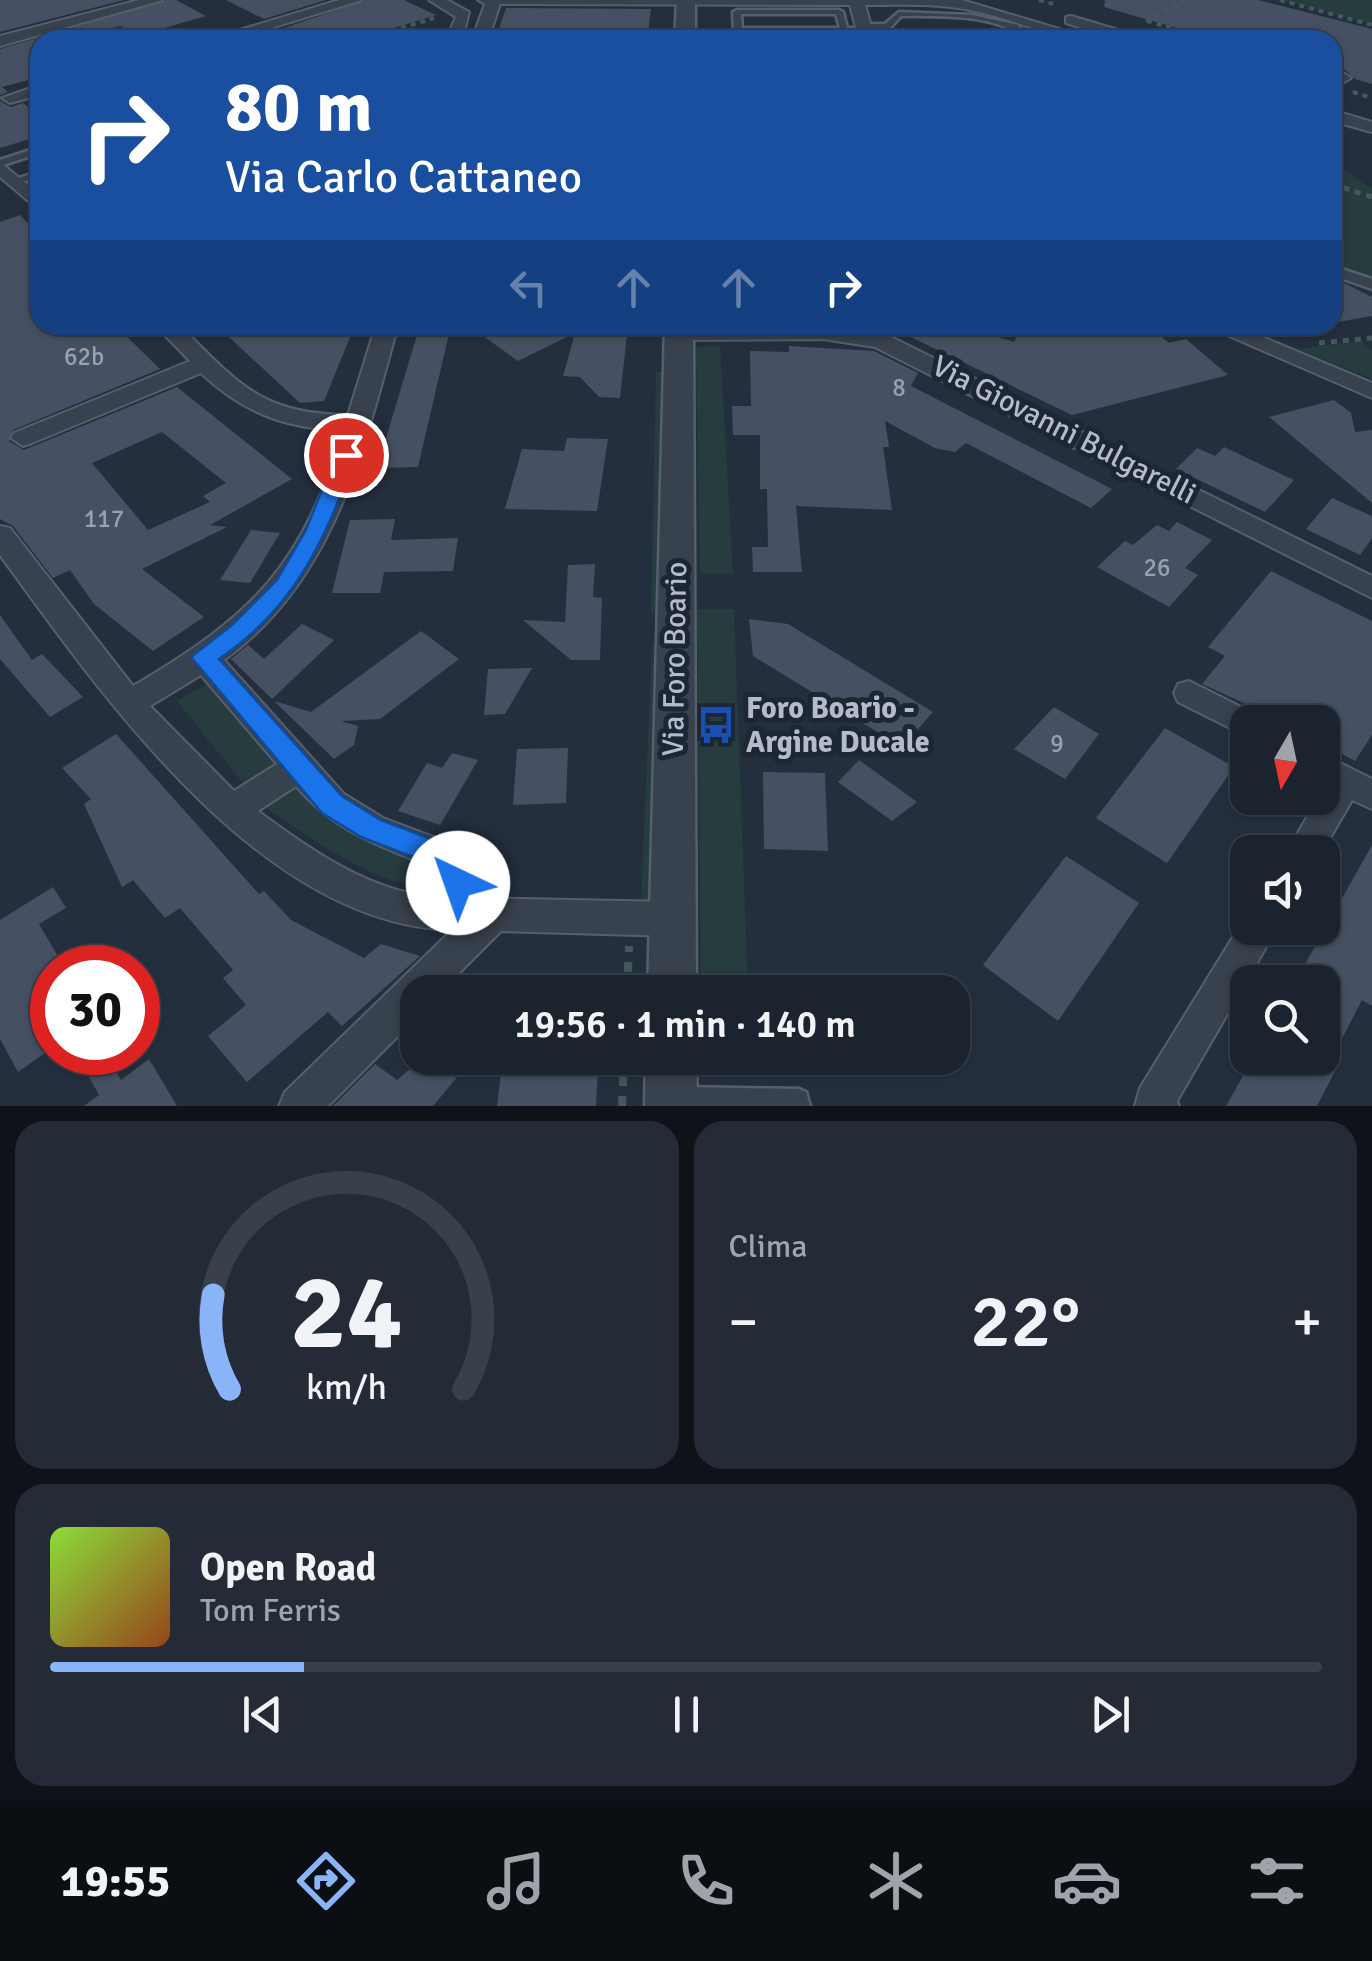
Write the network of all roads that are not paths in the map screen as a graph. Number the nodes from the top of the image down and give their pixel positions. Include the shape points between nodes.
1 (156, 0) edge
2 (355, 0) edge
3 (436, 0) edge
4 (485, 0) edge
5 (494, 0) edge
6 (686, 0) edge
7 (856, 0) edge
8 (1003, 0) edge
9 (42, 30) edge
10 (250, 30) edge
11 (458, 30) edge
12 (484, 30) edge
13 (685, 30) edge
14 (844, 30) joint
15 (864, 30) edge
16 (872, 30) edge
17 (1018, 30) edge
18 (1078, 30) edge
19 (1087, 30) edge
20 (30, 33) edge
21 (0, 41) edge
22 (30, 93) edge
23 (10, 98) dead end
24 (1342, 101) edge
25 (1372, 110) edge
26 (1342, 118) edge
27 (1372, 127) edge
28 (30, 154) edge
29 (0, 165) edge
30 (30, 192) edge
31 (1342, 274) edge
32 (1372, 284) edge
33 (177, 335) edge
34 (385, 335) edge
35 (679, 335) edge
36 (842, 335) edge
37 (1239, 335) edge
38 (205, 362) junction
39 (1372, 391) edge
40 (356, 424) junction
41 (23, 438) dead end
42 (0, 535) edge
43 (1372, 588) edge
44 (203, 657) junction
45 (1189, 693) dead end
46 (127, 705) junction
47 (1230, 716) edge
48 (298, 768) junction
49 (1347, 781) edge
50 (233, 810) junction
51 (1314, 835) edge
52 (474, 916) junction
53 (672, 919) junction
54 (1249, 945) edge
55 (672, 975) edge
56 (671, 1087) edge
57 (299, 1106) edge
58 (800, 1106) edge
59 (1160, 1106) edge

1 - 9 street
2 - 10 street
3 - 11 street via 464,15
4 - 5 street
5 - 6 street
5 - 12 street
6 - 7 street
6 - 13 street
7 - 15 street
7 - 18 street via 956,2
8 - 19 street
14 - 14 lane via 839,12 737,12 738,30
16 - 17 lane via 899,14 954,14
20 - 21 street
22 - 23 street
24 - 25 street
26 - 27 street
28 - 29 lane
29 - 30 street
31 - 32 street
33 - 38 street
34 - 40 street
35 - 53 street, Via Foro Boario
36 - 43 street, Via Giovanni Bulgarelli via 881,341
37 - 39 street
38 - 40 street via 264,413 308,424
38 - 41 street
40 - 44 street via 296,570 258,617
42 - 46 street
44 - 46 street
44 - 48 street
45 - 47 street
46 - 50 street
48 - 50 street
48 - 52 street via 348,815 448,858
49 - 51 street
50 - 52 street via 275,844 364,894 425,913
52 - 53 street
52 - 57 street
53 - 55 street, Via Foro Boario
54 - 59 street via 1154,1102
56 - 58 lane via 799,1099

